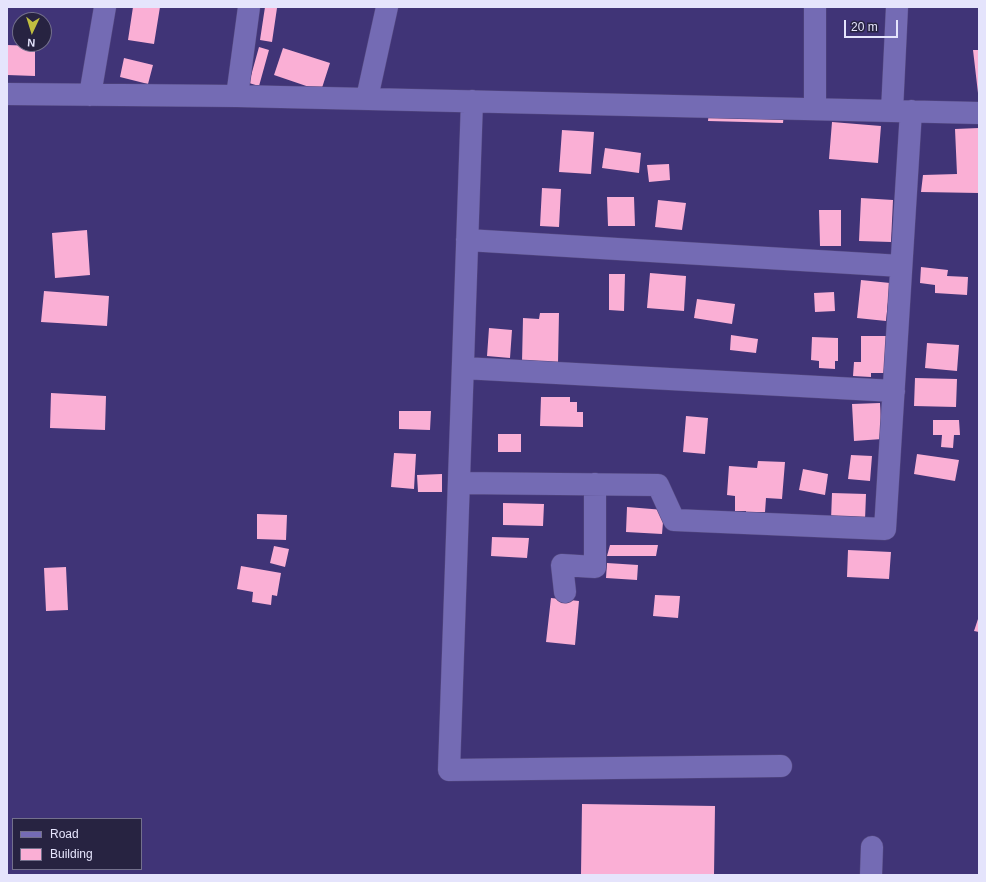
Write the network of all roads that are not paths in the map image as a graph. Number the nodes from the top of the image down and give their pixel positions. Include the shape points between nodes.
1 (105, 7) edge
2 (249, 7) edge
3 (387, 7) edge
4 (816, 7) edge
5 (897, 7) edge
6 (7, 94) edge
7 (90, 94) junction
8 (237, 96) junction
9 (366, 98) junction
10 (472, 100) junction
11 (814, 109) junction
12 (901, 111) junction
13 (979, 113) edge
14 (467, 240) junction
15 (901, 266) junction
16 (463, 368) junction
17 (894, 391) junction
18 (459, 483) junction
19 (595, 484) junction
20 (565, 592) dead end
21 (781, 766) dead end
22 (872, 847) dead end
23 (871, 875) edge

1 - 7 street
2 - 8 street
3 - 9 street
4 - 11 street
5 - 12 street
6 - 7 street
7 - 8 street
8 - 9 street
9 - 10 street
10 - 11 street
10 - 14 street
11 - 12 street
12 - 13 street
12 - 15 street
14 - 15 street
14 - 16 street
15 - 17 street
16 - 17 street
16 - 18 street
17 - 19 street via 885,529 674,520 658,485
18 - 19 street
18 - 21 street via 449,770
19 - 20 street via 595,567 562,565
22 - 23 street

